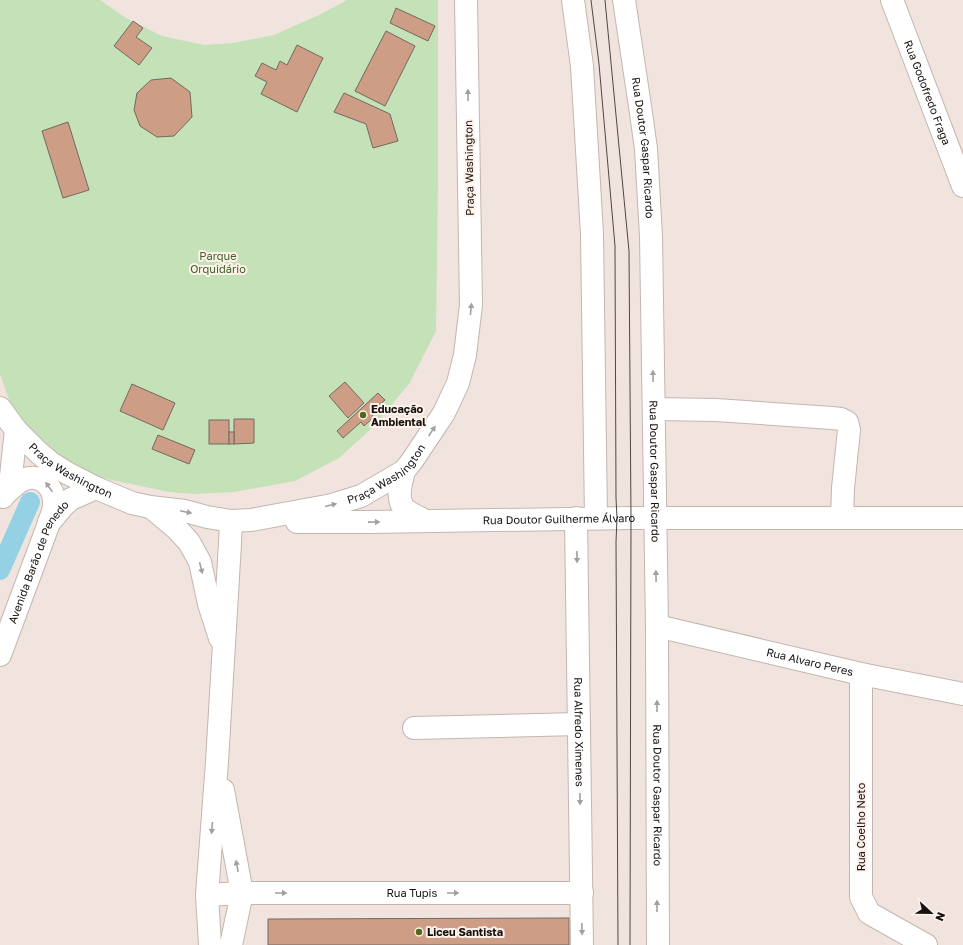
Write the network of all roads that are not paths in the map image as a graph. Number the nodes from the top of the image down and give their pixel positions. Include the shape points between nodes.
1 (466, 0) edge
2 (573, 0) edge
3 (624, 0) edge
4 (892, 0) edge
5 (963, 186) edge
6 (0, 408) edge
7 (654, 409) junction
8 (16, 430) junction
9 (404, 471) junction
10 (96, 488) junction
11 (2, 501) edge
12 (150, 507) junction
13 (586, 518) junction
14 (655, 518) junction
15 (842, 518) junction
16 (963, 518) edge
17 (241, 520) junction
18 (425, 521) junction
19 (49, 524) junction
20 (657, 626) junction
21 (224, 653) junction
22 (0, 655) edge
23 (861, 674) junction
24 (963, 694) edge
25 (579, 724) junction
26 (414, 728) dead end
27 (217, 762) junction
28 (242, 893) junction
29 (582, 893) junction
30 (207, 895) junction
31 (210, 945) edge
32 (231, 945) edge
33 (582, 945) edge
34 (658, 945) edge
35 (926, 945) edge

9 -> 1 street, Praça Washington via 444,413 458,383 465,355 471,305
2 - 13 street, Rua Alfredo Ximenes via 582,66 592,234
7 -> 3 street, Rua Doutor Gaspar Ricardo via 651,236 646,156
4 - 5 street, Rua Godofredo Fraga
6 - 8 street, Praça Washington
7 - 14 street, Rua Doutor Gaspar Ricardo
7 - 15 street via 716,410 832,418 847,422 849,430
8 - 10 street, Praça Washington via 52,463
8 - 11 street via 11,476
17 -> 9 street, Praça Washington via 332,505 361,496
9 - 18 street via 400,500 405,509
10 - 12 street, Praça Washington via 132,503
10 - 19 street, Avenida Barão de Penedo via 71,498
19 -> 11 street via 54,495 44,481 34,477 25,479 13,487
12 -> 17 street, Praça Washington
12 -> 21 street via 181,533 200,562 209,604
13 - 14 street, Rua Doutor Guilherme Álvaro
13 - 18 street, Rua Doutor Guilherme Álvaro
13 -> 25 street, Rua Alfredo Ximenes
14 - 15 street, Rua Doutor Guilherme Álvaro
20 -> 14 street, Rua Doutor Gaspar Ricardo
15 - 16 street, Rua Doutor Guilherme Álvaro
17 -> 18 street, Rua Doutor Guilherme Álvaro
17 - 21 street
19 - 22 street, Avenida Barão de Penedo
20 - 23 street, Rua Alvaro Peres
34 -> 20 street, Rua Doutor Gaspar Ricardo
21 - 27 street
23 - 24 street, Rua Alvaro Peres
23 - 35 street, Rua Coelho Neto via 861,897 868,913
25 - 26 street
25 -> 29 street, Rua Alfredo Ximenes
28 -> 27 street
27 -> 30 street
28 -> 29 street, Rua Tupis
28 - 30 street, Rua Tupis
28 - 32 street
29 -> 33 street, Rua Alfredo Ximenes
30 - 31 street

